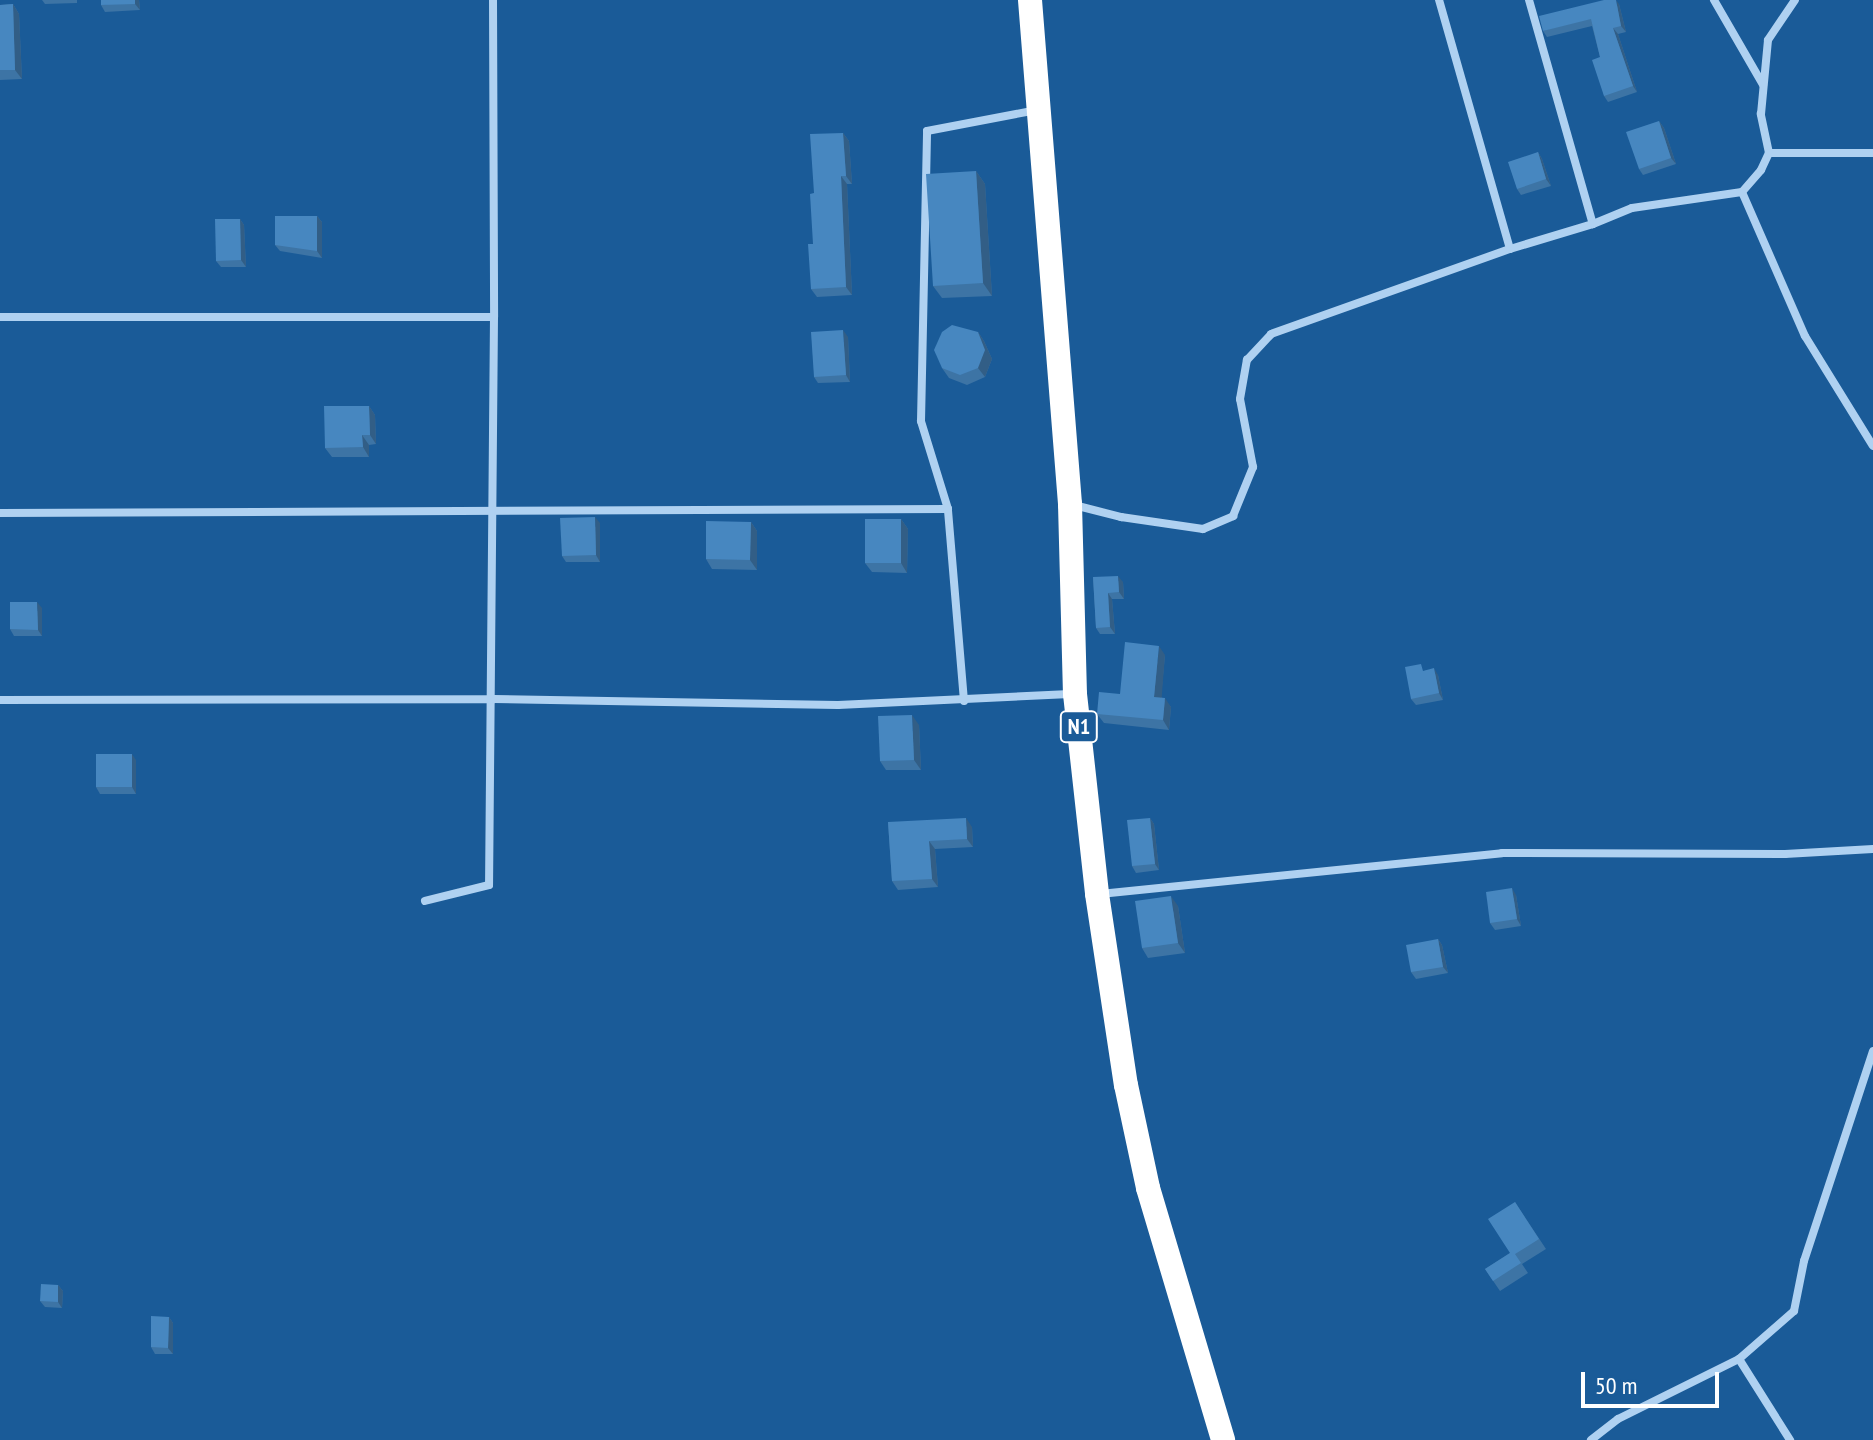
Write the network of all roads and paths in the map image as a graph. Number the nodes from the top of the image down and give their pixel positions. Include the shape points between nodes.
1 (493, 0) edge
2 (1030, 0) edge
3 (1439, 0) edge
4 (1529, 0) edge
5 (1714, 0) edge
6 (1795, 0) edge
7 (1764, 86) junction
8 (1039, 110) junction
9 (1769, 153) junction
10 (1873, 153) edge
11 (1742, 192) junction
12 (1593, 224) junction
13 (1510, 249) junction
14 (0, 317) edge
15 (494, 317) junction
16 (1873, 446) edge
17 (1070, 504) junction
18 (948, 509) junction
19 (0, 513) edge
20 (494, 513) junction
21 (1075, 694) junction
22 (494, 699) junction
23 (0, 700) edge
24 (964, 701) junction
25 (1873, 849) edge
26 (1097, 894) junction
27 (425, 901) dead end
28 (1873, 1051) edge
29 (1739, 1359) junction
30 (1223, 1440) edge
31 (1591, 1440) edge
32 (1790, 1440) edge

1 - 15 street
2 - 8 highway, N1
3 - 13 street
4 - 12 street
5 - 7 street
6 - 7 street via 1768,40
7 - 9 street via 1761,114
8 - 17 highway, N1
8 - 18 street via 927,131 921,421
9 - 10 street
9 - 11 street
11 - 12 street via 1632,208
11 - 16 street via 1805,336
12 - 13 street
13 - 17 street via 1271,334 1247,360 1240,399 1253,467 1233,516 1203,529
14 - 15 street
15 - 20 street
17 - 21 highway, N1
18 - 20 street
18 - 24 street
19 - 20 street
20 - 22 street
21 - 24 street
21 - 26 highway, N1
22 - 23 street
22 - 24 street via 838,705
22 - 27 street via 489,885
25 - 26 street via 1785,854 1502,853
26 - 30 highway, N1 via 1126,1085 1148,1188
28 - 29 street via 1804,1261 1794,1311
29 - 31 street via 1618,1419
29 - 32 street

